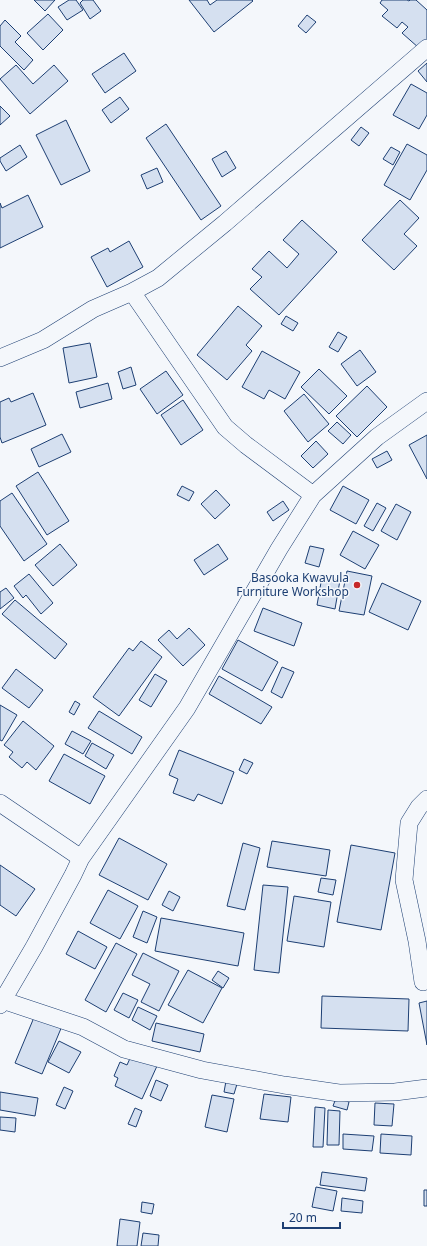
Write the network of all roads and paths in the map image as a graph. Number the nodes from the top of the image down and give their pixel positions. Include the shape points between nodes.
1 (427, 48) edge
2 (132, 292) junction
3 (0, 358) edge
4 (427, 401) edge
5 (313, 495) junction
6 (427, 799) edge
7 (0, 803) edge
8 (81, 858) junction
9 (423, 982) dead end
10 (1, 1003) edge
11 (427, 1088) edge

1 - 2 street via 225,223 158,278
2 - 3 street via 93,309 43,340
2 - 5 street via 225,427
4 - 5 street via 377,437
5 - 8 street via 278,549 188,708
6 - 9 street via 409,823 404,880
7 - 8 street
8 - 10 street via 34,948
10 - 11 street via 83,1027 124,1049 202,1070 339,1093 394,1092

